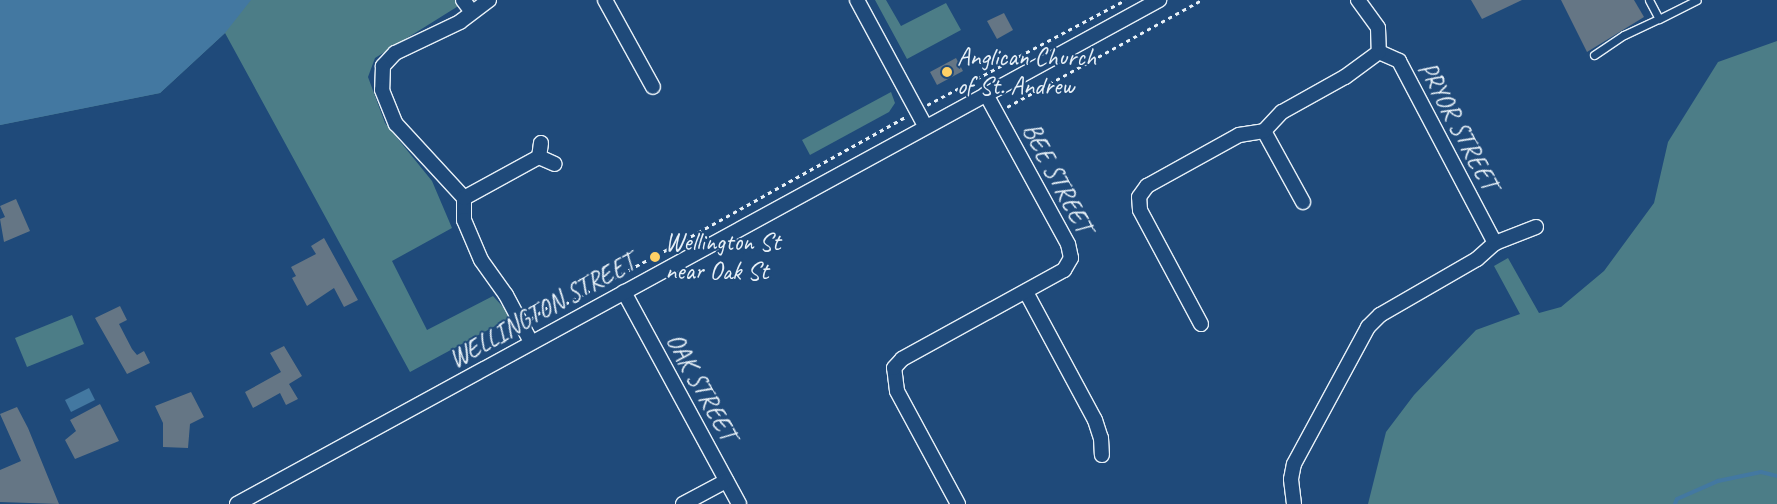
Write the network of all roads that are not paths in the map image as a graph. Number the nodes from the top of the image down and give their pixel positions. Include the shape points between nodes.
1 (463, 0) edge
2 (489, 0) edge
3 (605, 0) edge
4 (857, 0) edge
5 (1159, 0) edge
6 (1358, 0) edge
7 (1649, 0) edge
8 (1697, 0) edge
9 (472, 12) junction
10 (1659, 19) junction
11 (1379, 52) junction
12 (1594, 55) dead end
13 (653, 86) dead end
14 (986, 94) junction
15 (925, 126) junction
16 (1264, 131) junction
17 (542, 143) dead end
18 (539, 157) junction
19 (555, 164) dead end
20 (464, 198) junction
21 (1303, 202) dead end
22 (1536, 226) dead end
23 (1494, 243) junction
24 (624, 292) junction
25 (1026, 292) junction
26 (1201, 324) dead end
27 (531, 342) junction
28 (1102, 456) dead end
29 (726, 481) junction
30 (237, 504) edge
31 (683, 504) edge
32 (739, 504) edge
33 (958, 504) edge
34 (1294, 504) edge

1 - 9 street
2 - 9 street
3 - 13 street
4 - 15 street
5 - 14 street, WELLINGTON STREET
6 - 11 street via 1378,28
7 - 10 lane
8 - 10 lane
9 - 20 street via 460,22 395,53 383,66 382,90 396,124
10 - 12 lane via 1624,35
11 - 16 street via 1345,77 1282,112
11 - 23 street, PRYOR STREET via 1399,61
14 - 15 street, WELLINGTON STREET
14 - 25 street, BEE STREET via 1071,253 1064,270
15 - 24 street, WELLINGTON STREET
16 - 21 street
16 - 26 street via 1239,136 1147,186 1139,197 1140,210
17 - 18 street
18 - 19 street
18 - 20 street
20 - 27 street via 464,220 481,260
22 - 23 street
23 - 34 street via 1477,259 1380,315 1368,327 1294,464 1291,479
24 - 27 street, WELLINGTON STREET
24 - 29 street, OAK STREET
25 - 28 street via 1095,420
25 - 33 street via 902,359 894,368 893,380 897,391
27 - 30 street, WELLINGTON STREET
29 - 31 street
29 - 32 street, OAK STREET

